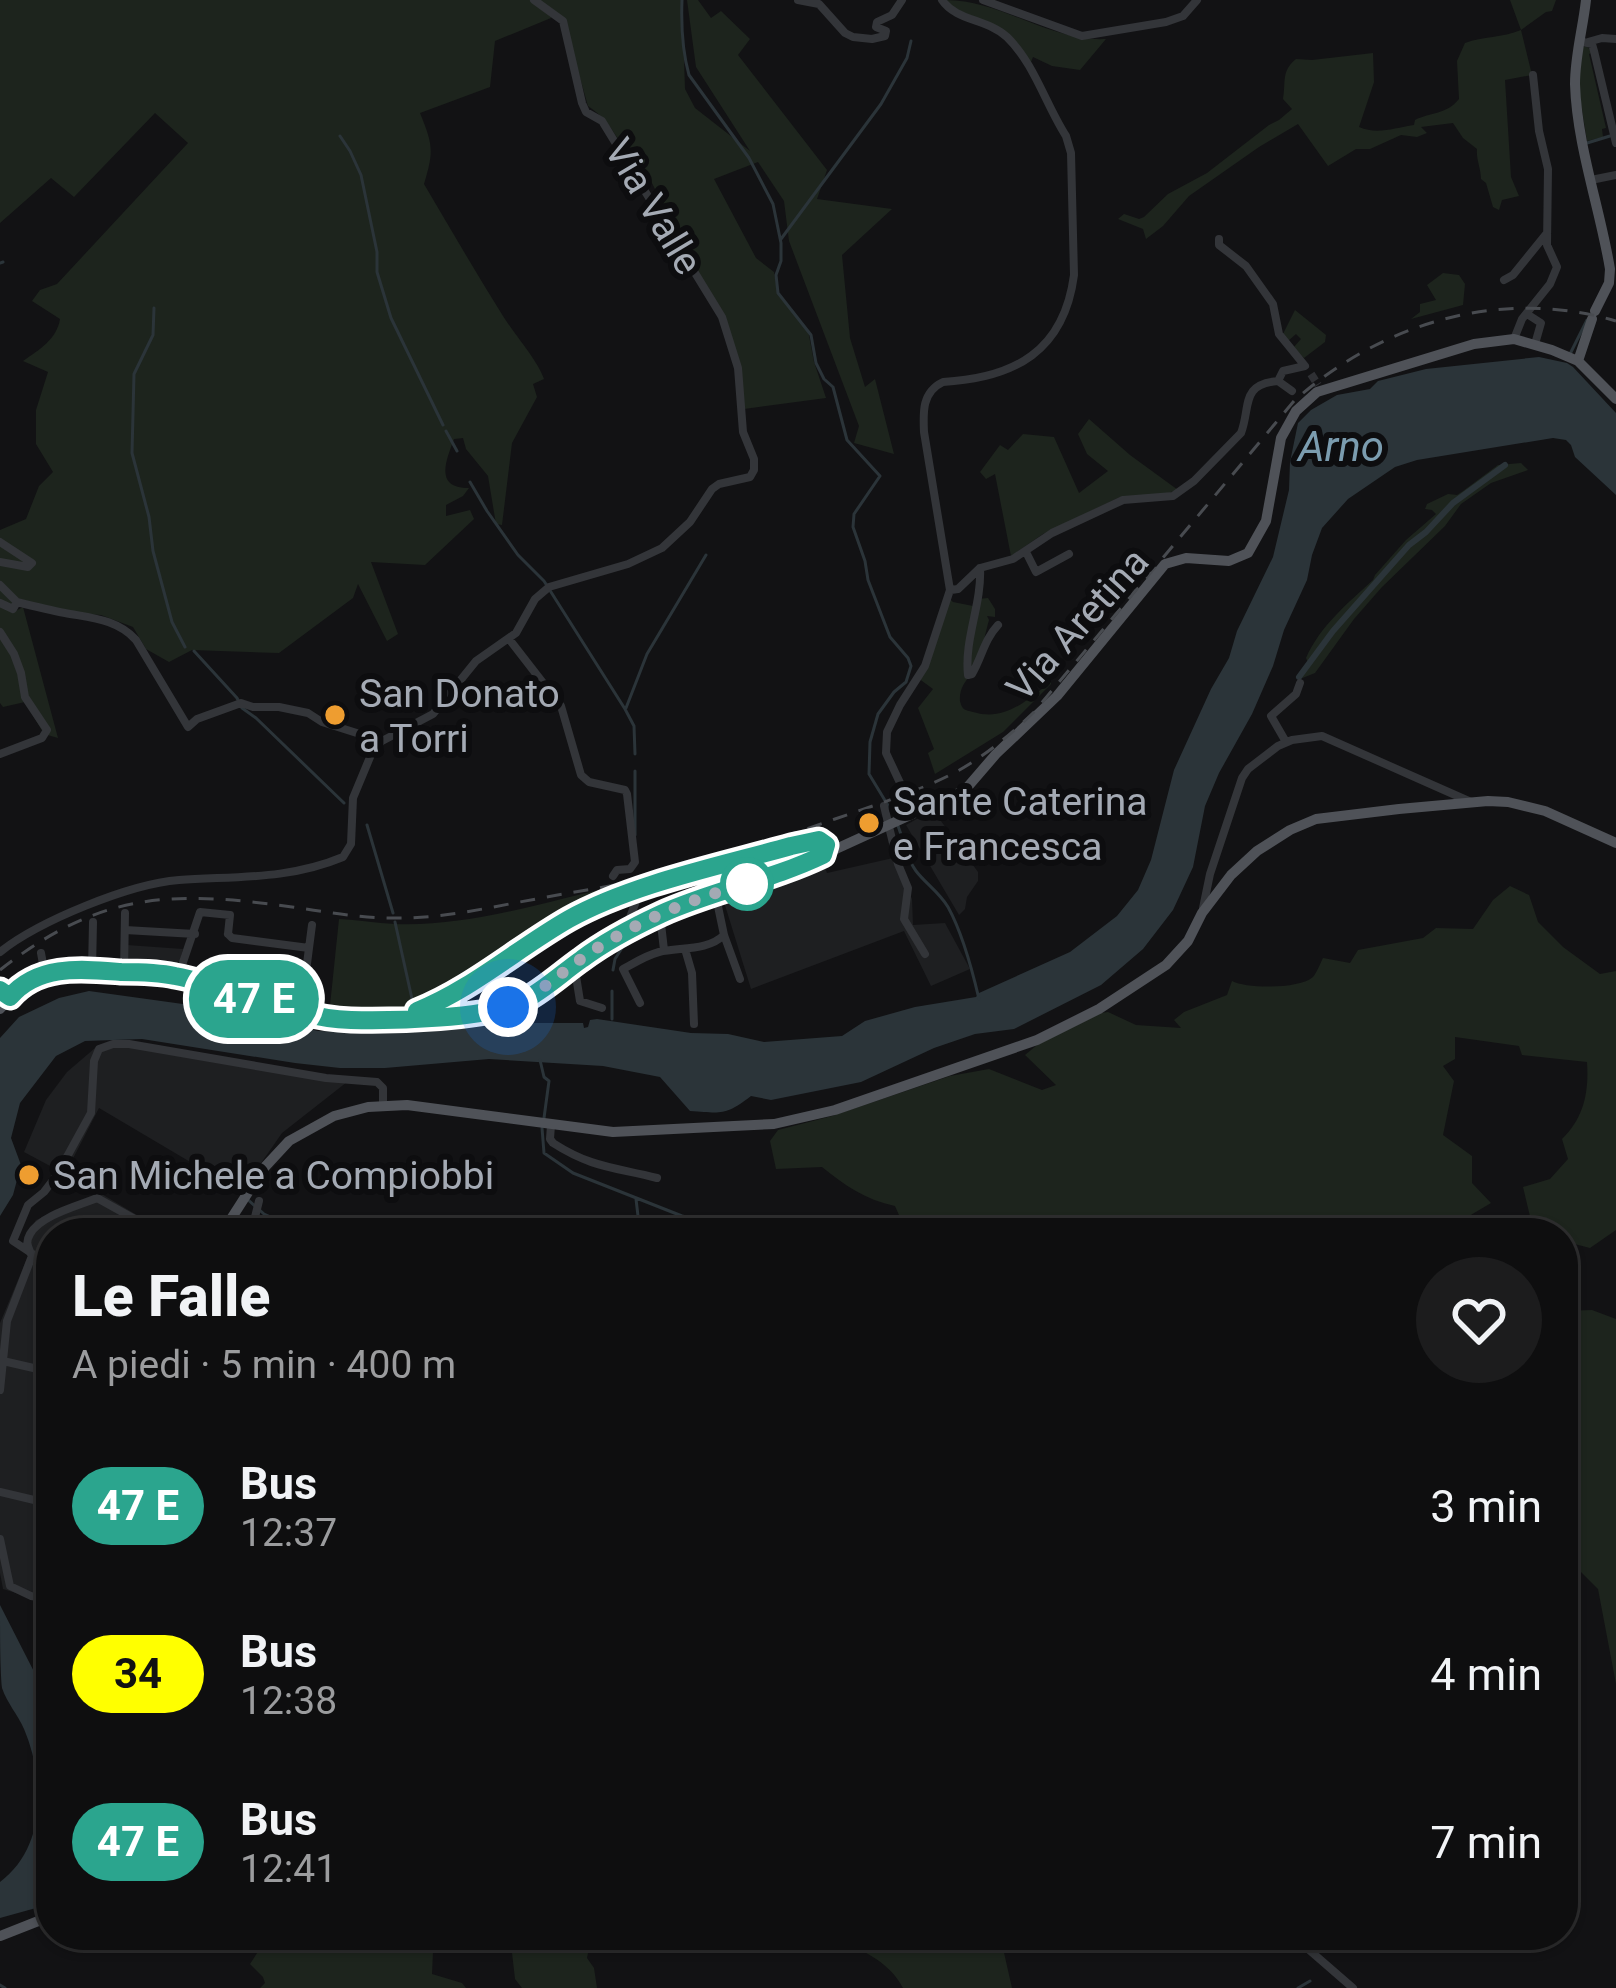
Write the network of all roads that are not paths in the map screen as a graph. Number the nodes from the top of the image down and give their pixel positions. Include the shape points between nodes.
1 (533, 0) edge
2 (799, 0) edge
3 (902, 0) edge
4 (942, 0) edge
5 (1197, 0) edge
6 (1586, 0) edge
7 (990, 1) edge
8 (1616, 39) edge
9 (1584, 42) junction
10 (1533, 75) dead end
11 (1612, 109) edge
12 (1616, 143) edge
13 (1616, 175) edge
14 (1591, 180) junction
15 (1547, 232) junction
16 (1219, 238) dead end
17 (1613, 267) edge
18 (1504, 280) dead end
19 (1527, 314) junction
20 (1514, 339) junction
21 (1535, 344) junction
22 (1575, 360) junction
23 (1278, 381) junction
24 (1292, 391) dead end
25 (1616, 399) edge
26 (0, 542) edge
27 (1026, 552) junction
28 (1069, 554) dead end
29 (0, 562) edge
30 (980, 568) junction
31 (0, 585) edge
32 (950, 590) junction
33 (17, 602) junction
34 (0, 603) edge
35 (998, 625) dead end
36 (0, 632) edge
37 (509, 639) junction
38 (1300, 683) dead end
39 (382, 740) junction
40 (1286, 742) junction
41 (0, 754) edge
42 (902, 787) dead end
43 (1472, 802) junction
44 (884, 806) dead end
45 (860, 817) dead end
46 (881, 827) junction
47 (1616, 843) edge
48 (815, 851) junction
49 (613, 875) dead end
50 (734, 887) junction
51 (716, 892) junction
52 (638, 896) dead end
53 (719, 904) junction
54 (591, 909) junction
55 (193, 911) dead end
56 (125, 913) dead end
57 (1202, 913) junction
58 (660, 915) junction
59 (93, 922) dead end
60 (312, 925) dead end
61 (125, 930) junction
62 (625, 931) junction
63 (193, 934) junction
64 (724, 935) junction
65 (309, 948) junction
66 (685, 949) junction
67 (664, 950) junction
68 (0, 952) edge
69 (41, 953) dead end
70 (925, 954) dead end
71 (572, 966) junction
72 (92, 970) junction
73 (124, 972) junction
74 (45, 974) junction
75 (178, 976) junction
76 (740, 979) dead end
77 (464, 987) junction
78 (7, 991) edge
79 (268, 997) junction
80 (455, 999) junction
81 (640, 1003) dead end
82 (0, 1008) edge
83 (602, 1008) dead end
84 (469, 1014) junction
85 (384, 1019) junction
86 (398, 1019) junction
87 (694, 1024) dead end
88 (383, 1105) junction
89 (551, 1125) junction
90 (657, 1178) dead end
91 (259, 1202) dead end
92 (52, 1218) edge
93 (133, 1218) edge
94 (231, 1218) edge
95 (255, 1218) edge
96 (36, 1228) edge
97 (32, 1256) junction
98 (36, 1258) edge
99 (3, 1361) junction
100 (36, 1369) edge
101 (0, 1390) edge
102 (0, 1492) edge
103 (36, 1500) edge
104 (0, 1539) edge
105 (36, 1597) edge
106 (36, 1922) edge
107 (0, 1936) edge
108 (1309, 1950) edge
109 (1353, 1988) edge

1 - 37 street, Via Valle via 562,21 586,112 602,121 722,317 754,470 712,489 662,548 547,587
2 - 3 street via 819,4 845,33 872,39 885,36 877,22
4 - 32 street via 1012,42 1066,136 1074,275 1058,328 1028,358 993,375 943,382 927,397 924,433
5 - 7 street via 1166,22 1082,36
6 - 9 main road
8 - 9 street
9 - 11 street
9 - 14 main road via 1575,88
10 - 15 street via 1548,169
11 - 12 street
13 - 14 street
14 - 17 main road
15 - 18 street
15 - 19 street via 1557,267
16 - 23 street via 1273,304 1279,334 1308,370 1283,371
17 - 22 main road
19 - 20 street
19 - 21 street via 1540,323
20 - 21 main road, Via Aretina
20 - 46 main road, Via Aretina via 1319,388 1302,401 1281,438 1266,521 1248,553 1165,564 974,782
21 - 22 main road, Via Aretina
22 - 25 main road, Via Aretina
23 - 24 street
23 - 27 street via 1254,389 1241,433 1181,491 1123,500
26 - 29 street via 32,564
27 - 28 street via 1036,572
27 - 30 street
30 - 32 street
30 - 35 street via 968,674
31 - 33 street
32 - 42 street via 925,666 887,732 886,753
33 - 34 street via 14,609
33 - 39 street via 127,630 188,727 238,703 308,712
36 - 41 street via 47,730
37 - 39 street via 476,661 433,715
37 - 49 street via 561,706 581,775 627,794 635,862
38 - 40 street via 1271,716
39 - 68 street via 356,788 352,844 343,857 263,878 159,884 93,903
40 - 43 street via 1322,736
40 - 57 street via 1242,778
43 - 47 main road via 1527,805
43 - 57 main road via 1316,819 1257,851
44 - 46 street
45 - 46 street
46 - 48 main road, Via Aretina
46 - 70 street via 908,888 904,920
48 - 50 street
48 - 54 main road via 791,846
50 - 51 street
50 - 53 street
51 - 53 street
51 - 58 street
52 - 62 street
53 - 64 street
54 - 77 main road
54 - 80 main road
55 - 63 street
56 - 61 street
57 - 89 main road via 1166,965 1099,1010 1037,1040 836,1110 720,1128
58 - 62 street
58 - 67 street
59 - 72 street
60 - 65 street
61 - 63 street
61 - 73 street
62 - 71 street
63 - 65 street via 202,911 230,916 230,936
63 - 75 street
64 - 66 street
64 - 76 street
65 - 79 street via 303,995
66 - 67 street
66 - 87 street
67 - 81 street via 623,968
69 - 74 street
71 - 83 street via 580,1001
71 - 84 street via 522,1002
72 - 73 main road
72 - 74 main road
73 - 75 main road
74 - 78 main road
75 - 79 main road
75 - 79 street
77 - 80 street
77 - 85 main road
78 - 82 main road
79 - 85 main road via 326,1018
80 - 84 street
80 - 86 main road
84 - 86 street
85 - 86 main road
88 - 89 main road
88 - 94 main road via 334,1116 289,1141
88 - 97 street via 377,1082 129,1044 99,1048 91,1113 19,1222 13,1241
89 - 90 street via 553,1143 579,1159
91 - 95 street
92 - 93 street via 97,1198
96 - 97 street
97 - 98 street
97 - 99 street
99 - 100 street
99 - 101 street
102 - 103 street
104 - 105 street via 10,1586
106 - 107 main road
108 - 109 street

